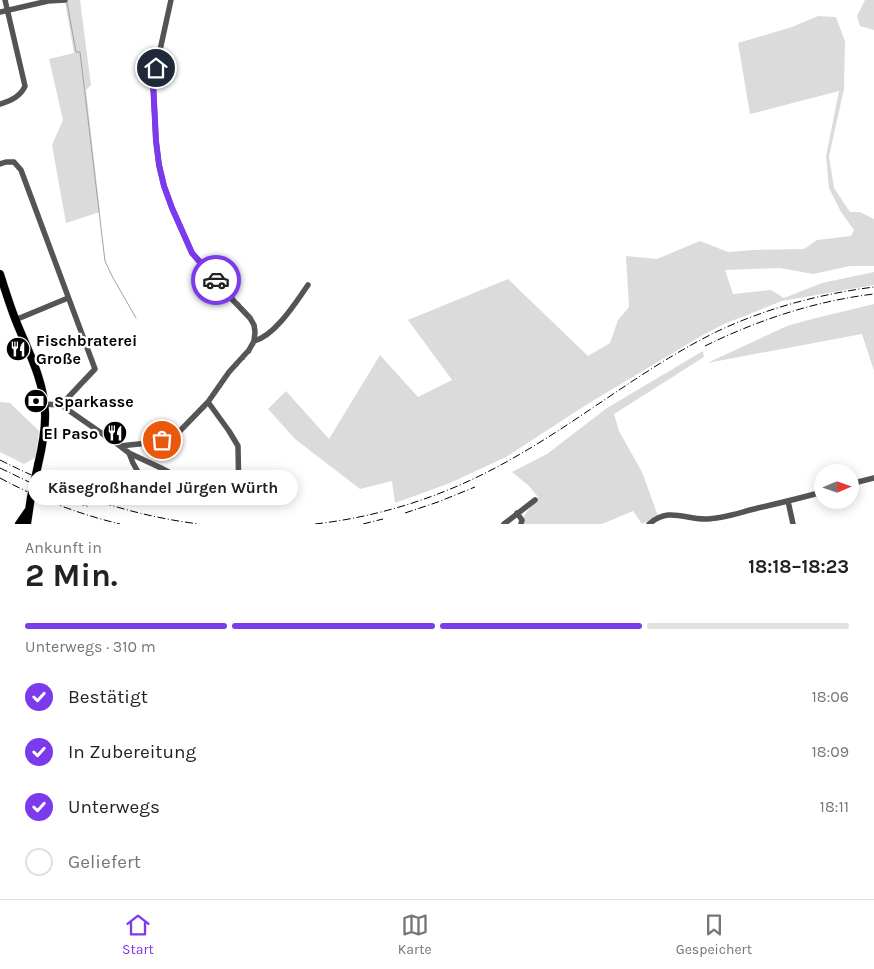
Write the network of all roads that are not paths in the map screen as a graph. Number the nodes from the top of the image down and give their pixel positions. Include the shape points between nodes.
1 (6, 0) edge
2 (65, 0) edge
3 (170, 0) edge
4 (7, 10) junction
5 (0, 12) edge
6 (0, 104) edge
7 (0, 164) edge
8 (0, 274) edge
9 (308, 285) dead end
10 (2, 288) edge
11 (68, 298) junction
12 (15, 320) junction
13 (254, 341) junction
14 (208, 402) junction
15 (44, 404) junction
16 (60, 405) junction
17 (120, 446) junction
18 (129, 453) junction
19 (138, 472) dead end
20 (874, 478) edge
21 (859, 482) edge
22 (814, 494) edge
23 (535, 500) dead end
24 (788, 501) junction
25 (28, 509) junction
26 (517, 513) junction
27 (19, 524) edge
28 (27, 524) edge
29 (504, 524) edge
30 (521, 524) edge
31 (649, 524) edge
32 (793, 524) edge

1 - 4 street
2 - 4 street
3 - 13 street via 153,82 156,141 164,186 192,253 250,318 254,325
4 - 5 street
4 - 6 street via 25,86 22,93
7 - 11 street via 14,162 21,170
8 - 10 main road
9 - 13 street via 276,326
10 - 12 main road
11 - 12 street
11 - 16 street via 96,369
12 - 15 main road via 36,369
13 - 14 street
14 - 17 street via 176,435 148,444
14 - 18 street via 238,446 239,500 206,495 197,487
15 - 16 street
15 - 25 main road, bridge via 44,431
16 - 17 street
17 - 18 street
18 - 19 street
20 - 21 street
22 - 24 street
23 - 26 street
24 - 31 street via 704,519 668,515
24 - 32 street
25 - 27 main road
25 - 28 main road
26 - 29 street
26 - 30 street

